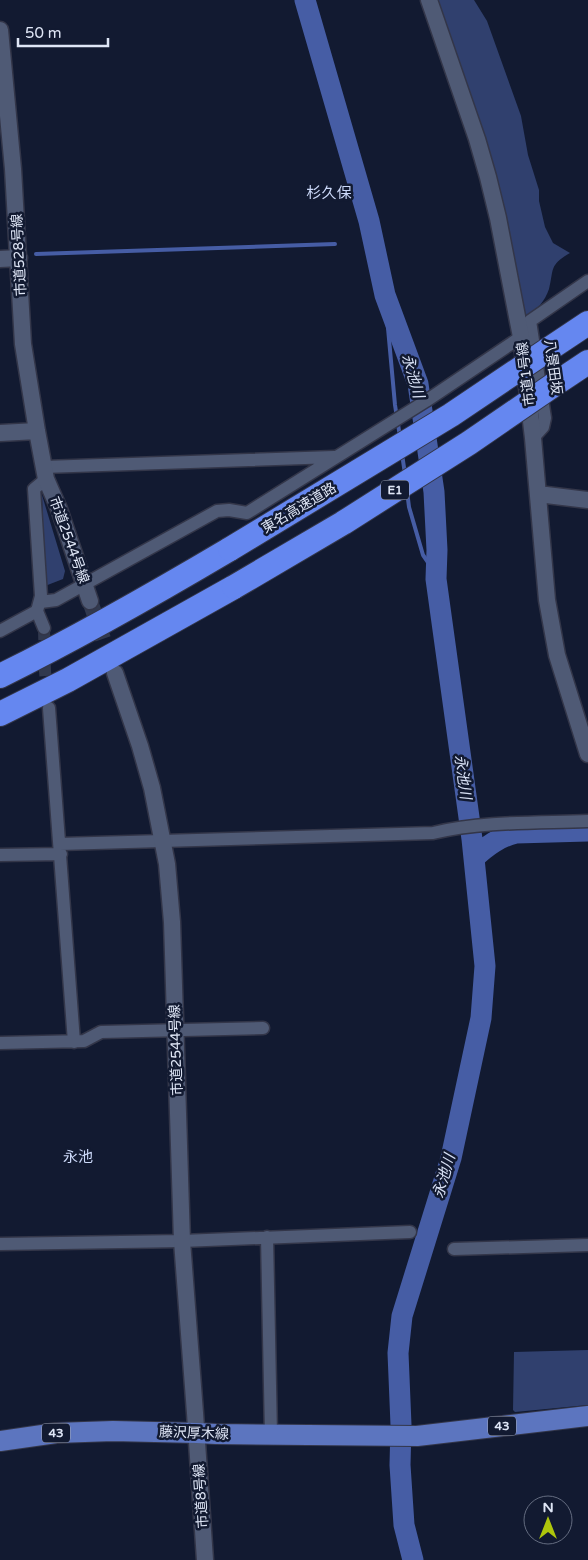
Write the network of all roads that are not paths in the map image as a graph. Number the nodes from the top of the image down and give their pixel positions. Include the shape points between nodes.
1 (429, 0) edge
2 (0, 30) edge
3 (19, 258) junction
4 (0, 259) edge
5 (588, 281) edge
6 (588, 323) edge
7 (521, 337) junction
8 (588, 362) edge
9 (37, 431) junction
10 (0, 433) edge
11 (533, 438) junction
12 (336, 457) junction
13 (45, 473) junction
14 (538, 494) junction
15 (588, 500) edge
16 (84, 584) junction
17 (90, 601) tunnel mouth
18 (39, 606) junction
19 (44, 628) tunnel mouth
20 (0, 631) edge
21 (115, 674) tunnel mouth
22 (0, 676) edge
23 (49, 708) tunnel mouth
24 (0, 714) edge
25 (588, 754) edge
26 (588, 821) edge
27 (164, 841) junction
28 (60, 849) junction
29 (0, 855) edge
30 (262, 1028) dead end
31 (176, 1031) junction
32 (74, 1042) junction
33 (0, 1043) edge
34 (410, 1232) dead end
35 (267, 1236) junction
36 (182, 1241) junction
37 (0, 1244) edge
38 (588, 1246) edge
39 (454, 1249) dead end
40 (588, 1416) edge
41 (197, 1433) junction
42 (271, 1435) junction
43 (0, 1441) edge
44 (204, 1560) edge

1 - 7 street, 市道1号線 via 488,177
2 - 3 street, 市道528号線
3 - 4 street
3 - 9 street, 市道528号線 via 23,344
5 - 11 street, 八景田坂 via 530,321 545,418 543,427
6 - 22 highway, 東名高速道路 / E1, bridge via 451,415 230,549 153,595
7 - 11 street, 市道1号線
7 - 12 street
8 - 24 highway, E1, bridge via 343,524 68,680
9 - 10 street
9 - 13 street, 市道528号線
11 - 14 street, 市道1号線
12 - 13 street
12 - 16 street via 247,514 217,511
13 - 16 street, 市道2544号線
13 - 18 street via 34,489
14 - 15 street
14 - 25 street, 市道1号線 via 552,630
16 - 17 street, 市道2544号線
16 - 18 street
18 - 19 street
18 - 20 street
21 - 27 street, 市道2544号線 via 140,746
23 - 28 street
26 - 27 street via 486,825 432,833
27 - 28 street
27 - 31 street, 市道2544号線 via 171,907
28 - 29 street
28 - 32 street
30 - 31 street
31 - 32 street via 101,1032 84,1041
31 - 36 street, 市道2544号線
32 - 33 street
34 - 35 street
35 - 36 street
35 - 42 street
36 - 37 street
36 - 41 street, 市道2544号線
38 - 39 street
40 - 42 main road, 藤沢厚木線 / 43 via 417,1436
41 - 42 main road, 藤沢厚木線 / 43
41 - 43 main road, 藤沢厚木線 / 43 via 56,1433
41 - 44 street, 市道8号線

